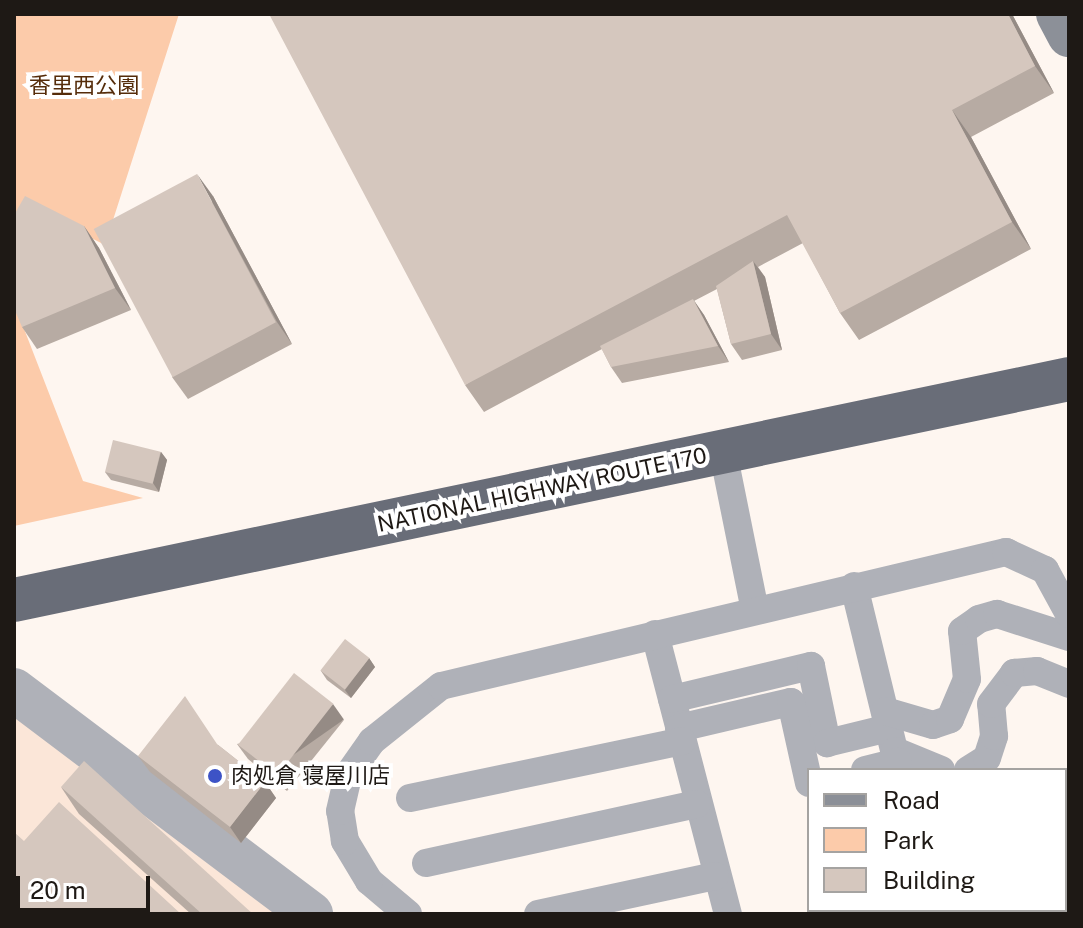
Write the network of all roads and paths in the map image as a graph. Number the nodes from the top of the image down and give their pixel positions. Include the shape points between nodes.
1 (1058, 14) edge
2 (1069, 35) edge
3 (1069, 379) edge
4 (723, 452) junction
5 (854, 586) junction
6 (14, 600) edge
7 (755, 611) junction
8 (1069, 614) edge
9 (655, 634) junction
10 (1069, 637) edge
11 (1069, 684) edge
12 (14, 690) edge
13 (672, 699) junction
14 (680, 735) junction
15 (893, 744) edge
16 (867, 768) edge
17 (937, 768) edge
18 (971, 768) edge
19 (807, 774) edge
20 (410, 798) dead end
21 (697, 804) junction
22 (426, 863) dead end
23 (715, 876) junction
24 (311, 914) edge
25 (408, 914) edge
26 (538, 914) edge
27 (728, 914) edge

1 - 2 main road
3 - 4 highway, NATIONAL HIGHWAY ROUTE 170
4 - 6 highway, NATIONAL HIGHWAY ROUTE 170
4 - 7 lane
5 - 7 lane
5 - 8 lane via 1006,552 1045,570
5 - 15 lane
7 - 9 lane
9 - 13 lane
9 - 25 lane via 441,686 372,741 348,775 340,811 345,841 369,881
10 - 15 lane via 997,614 979,619 962,631 967,679 950,719
11 - 18 lane via 1037,671 1014,673 991,704 994,736 987,758
12 - 24 street
13 - 14 lane
13 - 15 lane via 811,666 827,743
14 - 19 lane via 791,702
14 - 20 lane
14 - 21 lane
15 - 16 lane
15 - 17 lane
21 - 22 lane
21 - 23 lane
23 - 26 lane
23 - 27 lane

